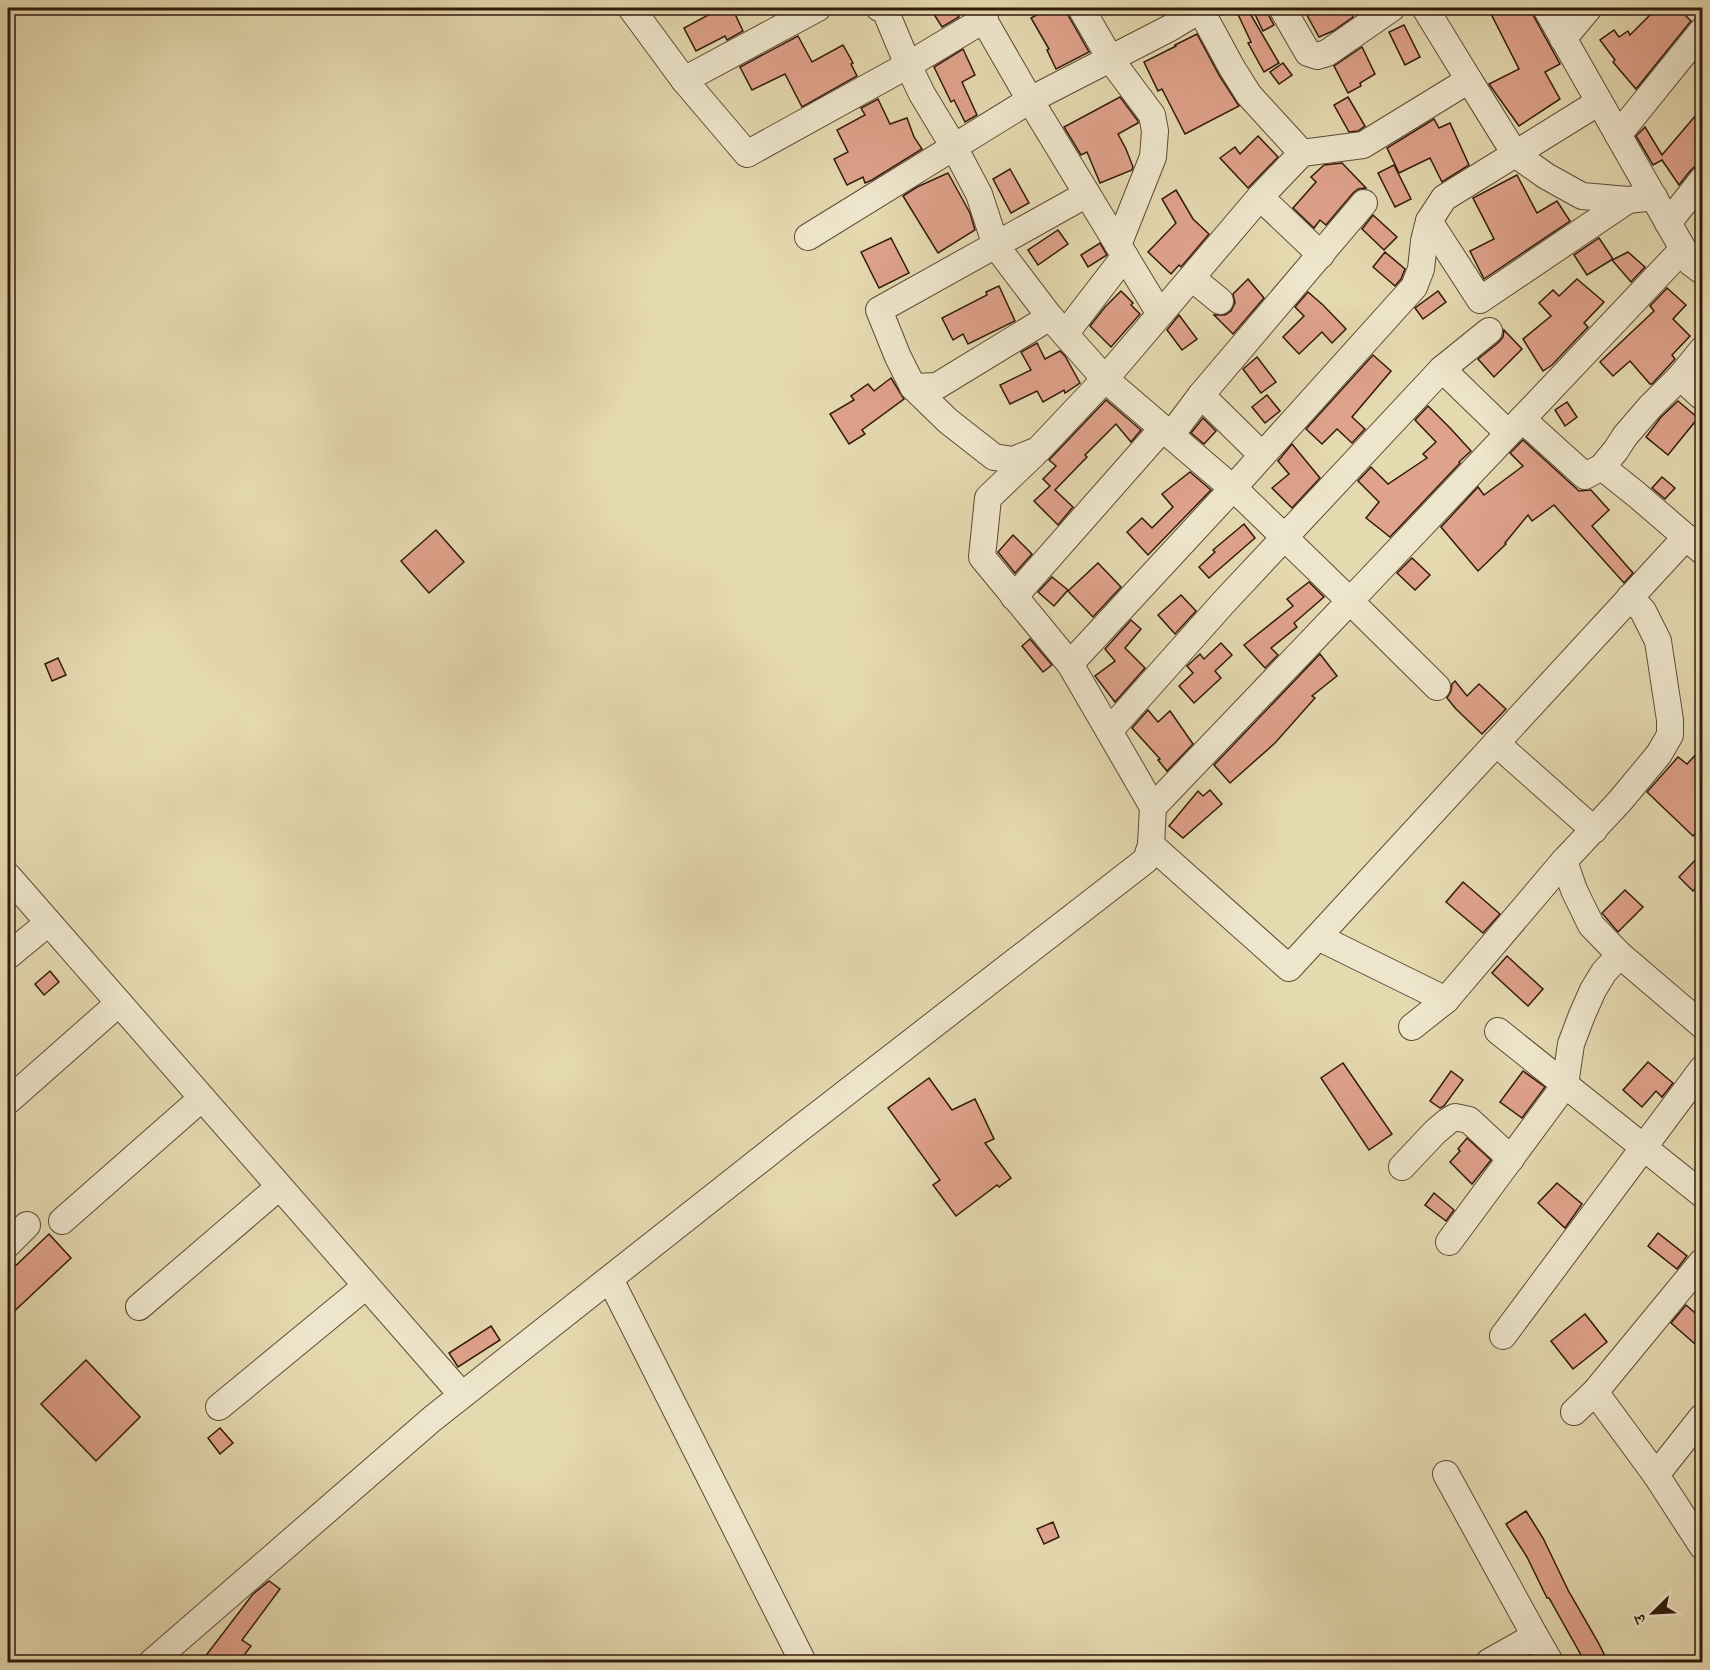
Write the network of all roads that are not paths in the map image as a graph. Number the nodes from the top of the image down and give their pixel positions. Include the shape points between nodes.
1 (631, 8) edge
2 (818, 8) edge
3 (879, 8) edge
4 (1082, 8) edge
5 (1202, 8) edge
6 (1282, 8) edge
7 (1392, 8) edge
8 (1425, 8) edge
9 (1546, 8) edge
10 (1589, 8) edge
11 (981, 13) edge
12 (1702, 31) edge
13 (1563, 39) junction
14 (1111, 60) junction
15 (908, 65) junction
16 (684, 80) junction
17 (1469, 80) junction
18 (1030, 100) junction
19 (1599, 102) junction
20 (1618, 135) junction
21 (954, 147) junction
22 (1302, 153) junction
23 (1515, 154) junction
24 (1702, 180) edge
25 (1087, 194) junction
26 (1260, 197) junction
27 (1654, 197) junction
28 (1628, 200) junction
29 (1364, 203) dead end
30 (1429, 221) junction
31 (1668, 223) junction
32 (808, 237) dead end
33 (996, 246) junction
34 (1683, 249) junction
35 (1122, 250) junction
36 (1321, 255) junction
37 (1702, 271) edge
38 (1192, 278) junction
39 (1220, 301) dead end
40 (1160, 314) junction
41 (1058, 326) junction
42 (1489, 331) dead end
43 (1702, 350) edge
44 (1442, 369) junction
45 (1680, 377) junction
46 (1105, 379) junction
47 (913, 387) junction
48 (1201, 395) junction
49 (1702, 397) edge
50 (1515, 426) junction
51 (1167, 432) junction
52 (1038, 450) junction
53 (1262, 455) junction
54 (1602, 467) junction
55 (1233, 488) junction
56 (1285, 537) junction
57 (1697, 543) edge
58 (1014, 597) junction
59 (1630, 597) junction
60 (1350, 601) junction
61 (1070, 664) junction
62 (1437, 687) dead end
63 (1109, 731) junction
64 (1496, 743) junction
65 (1153, 807) junction
66 (1594, 830) junction
67 (1151, 845) junction
68 (1564, 861) junction
69 (8, 876) edge
70 (48, 923) junction
71 (1318, 937) junction
72 (1620, 955) junction
73 (8, 956) edge
74 (1446, 1000) junction
75 (118, 1003) junction
76 (1702, 1025) edge
77 (1412, 1027) dead end
78 (1498, 1031) dead end
79 (1702, 1069) edge
80 (1565, 1085) junction
81 (202, 1098) junction
82 (8, 1101) edge
83 (1644, 1148) junction
84 (1511, 1159) junction
85 (1402, 1167) dead end
86 (279, 1187) junction
87 (1702, 1194) edge
88 (62, 1221) dead end
89 (27, 1225) dead end
90 (1449, 1242) dead end
91 (8, 1244) edge
92 (1702, 1262) edge
93 (609, 1279) junction
94 (366, 1286) junction
95 (139, 1307) dead end
96 (1503, 1336) dead end
97 (1595, 1392) junction
98 (462, 1395) junction
99 (219, 1407) dead end
100 (1574, 1412) dead end
101 (1702, 1417) edge
102 (1446, 1474) dead end
103 (1656, 1474) junction
104 (1702, 1546) edge
105 (1535, 1636) junction
106 (152, 1662) edge
107 (803, 1662) edge
108 (1489, 1662) edge
109 (1550, 1662) edge

1 - 16 street
2 - 16 street
3 - 15 street via 885,10
4 - 14 street
5 - 14 street
5 - 22 street via 1248,95
6 - 7 street via 1308,53 1317,56
8 - 17 street
9 - 13 street
10 - 13 street
11 - 15 street
11 - 18 street
12 - 20 street
13 - 19 street
14 - 18 street
14 - 35 street via 1152,115 1155,131 1153,157
15 - 16 street via 747,154
15 - 21 street
17 - 22 street via 1363,145
17 - 23 street
18 - 21 street
18 - 25 street
19 - 20 street
19 - 23 street
20 - 27 street
21 - 32 street
21 - 33 street via 979,194
22 - 26 street
23 - 28 street via 1582,196
23 - 30 street via 1444,198
24 - 31 street
25 - 33 street
25 - 35 street
26 - 36 street
26 - 38 street
27 - 28 street
27 - 31 street
28 - 30 street via 1480,300
29 - 36 street
30 - 53 street via 1414,286
31 - 34 street
33 - 41 street
33 - 47 street via 879,310
34 - 37 street via 1691,263
34 - 50 street
35 - 40 street
35 - 41 street
36 - 48 street
38 - 39 street
38 - 40 street
40 - 46 street
41 - 46 street
41 - 47 street via 937,386
42 - 44 street
43 - 45 street
44 - 50 street
44 - 56 street
45 - 49 street
45 - 54 street via 1650,407
46 - 51 street
46 - 52 street
47 - 52 street via 994,457 1013,460
48 - 51 street
48 - 53 street
50 - 54 street via 1585,476
50 - 60 street
51 - 55 street
51 - 58 street
52 - 58 street via 988,498 982,556
53 - 55 street
54 - 57 street
55 - 56 street
55 - 61 street
56 - 60 street
56 - 63 street
57 - 59 street
58 - 61 street
59 - 64 street
59 - 66 street via 1658,641 1670,735 1659,754
60 - 62 street
60 - 65 street
61 - 63 street
63 - 65 street
64 - 66 street
64 - 71 street
65 - 67 street
66 - 68 street
67 - 71 street via 1289,968
67 - 93 street via 1146,860
68 - 72 street via 1591,925
68 - 74 street
69 - 70 street
70 - 73 street
70 - 75 street
71 - 74 street
72 - 76 street
72 - 80 street via 1604,972 1582,1015 1571,1044
74 - 77 street
75 - 81 street
75 - 82 street
78 - 80 street
79 - 83 street
80 - 83 street
80 - 84 street
81 - 86 street
81 - 88 street
83 - 87 street
83 - 96 street
84 - 85 street via 1469,1120 1455,1117
84 - 90 street
86 - 94 street
86 - 95 street
89 - 91 street
92 - 97 street
93 - 98 street
93 - 107 street
94 - 98 street
94 - 99 street
97 - 100 street
97 - 103 street
98 - 106 street
101 - 103 street
102 - 105 street
103 - 104 street
105 - 108 street
105 - 109 street

